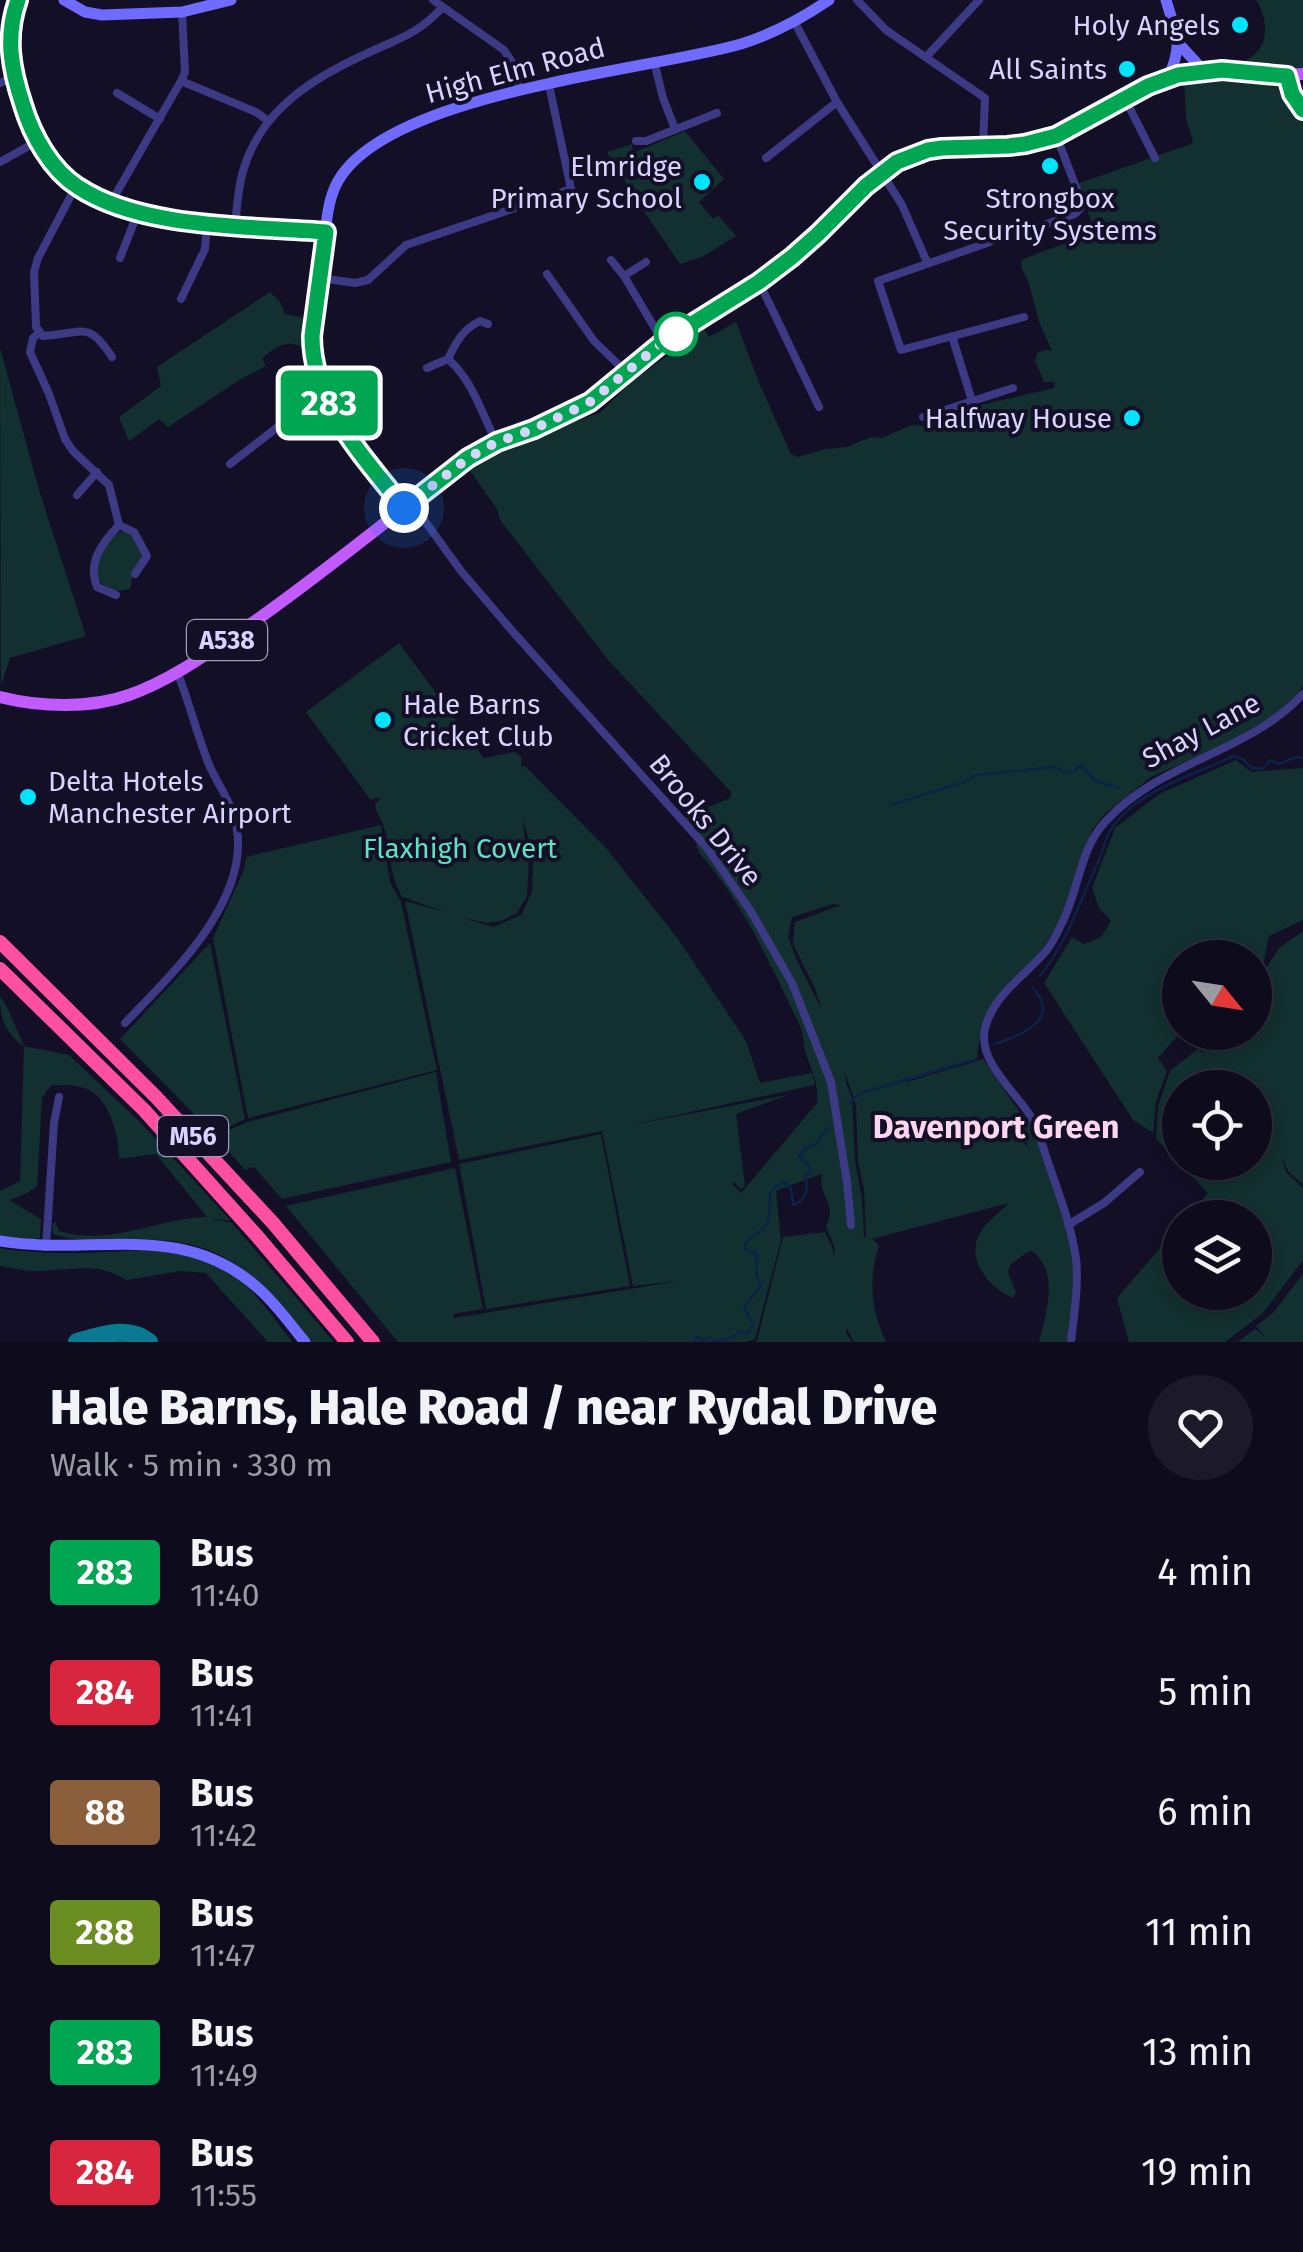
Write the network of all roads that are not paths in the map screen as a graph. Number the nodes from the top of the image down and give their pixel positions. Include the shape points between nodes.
1 (18, 0) edge
2 (64, 0) edge
3 (148, 0) edge
4 (231, 0) edge
5 (434, 0) edge
6 (829, 0) edge
7 (858, 0) edge
8 (978, 0) edge
9 (1166, 0) edge
10 (442, 8) junction
11 (182, 12) junction
12 (149, 14) junction
13 (795, 23) junction
14 (1178, 42) junction
15 (927, 56) junction
16 (654, 61) junction
17 (1204, 71) junction
18 (1303, 74) edge
19 (1287, 76) junction
20 (14, 77) junction
21 (1168, 78) junction
22 (182, 81) junction
23 (0, 83) edge
24 (549, 84) junction
25 (520, 90) junction
26 (117, 94) dead end
27 (1125, 100) junction
28 (837, 102) junction
29 (1303, 110) edge
30 (718, 112) dead end
31 (160, 120) junction
32 (267, 120) junction
33 (675, 129) junction
34 (1056, 136) junction
35 (38, 141) junction
36 (636, 142) dead end
37 (984, 146) junction
38 (766, 158) dead end
39 (1155, 158) dead end
40 (0, 162) edge
41 (881, 174) junction
42 (76, 186) junction
43 (110, 204) junction
44 (138, 212) junction
45 (208, 223) junction
46 (235, 225) junction
47 (326, 232) junction
48 (1028, 232) dead end
49 (990, 242) dead end
50 (121, 258) dead end
51 (610, 260) dead end
52 (646, 262) dead end
53 (926, 262) junction
54 (547, 274) dead end
55 (624, 276) junction
56 (320, 278) junction
57 (759, 282) junction
58 (181, 299) dead end
59 (1024, 316) dead end
60 (488, 324) dead end
61 (39, 333) junction
62 (952, 336) junction
63 (663, 342) junction
64 (112, 358) dead end
65 (448, 359) junction
66 (427, 368) dead end
67 (626, 372) junction
68 (1014, 388) dead end
69 (323, 392) junction
70 (972, 401) junction
71 (819, 406) dead end
72 (58, 415) junction
73 (47, 416) dead end
74 (923, 416) dead end
75 (497, 442) junction
76 (230, 464) dead end
77 (96, 472) junction
78 (78, 494) dead end
79 (407, 505) junction
80 (119, 525) junction
81 (158, 554) dead end
82 (147, 556) junction
83 (135, 574) dead end
84 (98, 587) junction
85 (87, 595) dead end
86 (116, 595) dead end
87 (177, 672) junction
88 (1303, 694) edge
89 (0, 697) edge
90 (22, 702) junction
91 (0, 711) edge
92 (0, 942) edge
93 (0, 968) edge
94 (125, 1023) dead end
95 (59, 1097) dead end
96 (1140, 1172) dead end
97 (851, 1225) dead end
98 (1068, 1225) junction
99 (0, 1241) edge
100 (46, 1247) junction
101 (304, 1342) edge
102 (346, 1342) edge
103 (373, 1342) edge
104 (1071, 1342) edge

1 - 20 street via 10,38
2 - 12 street via 85,12
3 - 12 street
4 - 11 street
5 - 10 street
6 - 13 street, High Elm Road
7 - 15 street via 886,30
8 - 15 street
9 - 14 street
10 - 25 street via 504,50
10 - 32 street via 416,32 316,80
11 - 12 street
11 - 22 street
13 - 16 street, High Elm Road via 741,44
13 - 28 street
14 - 17 street
14 - 21 street
15 - 37 street via 985,98
16 - 24 street, High Elm Road
16 - 33 street
17 - 19 main road
17 - 21 main road
18 - 19 main road
19 - 29 street
20 - 23 street
20 - 35 street
21 - 27 main road, A538
22 - 31 street
22 - 32 street
24 - 25 street, High Elm Road
24 - 56 street via 571,189 406,244 361,282
25 - 47 street, High Elm Road via 423,118 357,158 334,188
26 - 31 street
27 - 34 main road, A538
27 - 39 street
28 - 38 street
28 - 41 street
30 - 33 street
31 - 43 street
32 - 46 street via 242,172
33 - 36 street
34 - 37 main road, A538
34 - 48 street via 1081,208
35 - 40 street
35 - 42 street
37 - 41 main road, A538 via 928,150
41 - 53 street
41 - 57 main road, A538
42 - 43 street
42 - 61 street via 34,272
43 - 44 street
44 - 45 street
44 - 50 street
45 - 46 street
45 - 58 street
46 - 47 street
47 - 56 street, High Elm Road
49 - 53 street
51 - 55 street
52 - 55 street
53 - 62 street via 878,281 901,350
54 - 67 street via 594,341
55 - 63 street
56 - 69 street, High Elm Road via 312,354
57 - 63 main road, A538
57 - 71 street
59 - 62 street
60 - 65 street via 480,321 465,331
61 - 64 street via 93,333
61 - 72 street via 30,352
62 - 70 street
63 - 67 main road, A538
65 - 66 street
65 - 75 street via 472,388
67 - 75 main road, A538 via 569,414
68 - 70 street
69 - 76 street
69 - 79 street, High Elm Road via 350,439
70 - 74 street
72 - 73 street
72 - 77 street via 73,452
75 - 79 main road, A538
77 - 78 street
77 - 80 street via 109,485
79 - 87 main road, A538
79 - 97 street, Brooks Drive via 707,848 750,910 792,983 831,1082
80 - 82 street via 134,532
80 - 84 street via 97,554
81 - 82 street
82 - 83 street
84 - 85 street
84 - 86 street
87 - 90 main road, A538 via 112,700
87 - 94 street via 210,767 234,813 236,862 197,946
88 - 98 street, Shay Lane via 1270,723 1157,780 1107,819 1084,860 1064,922 990,1015 984,1044 1034,1122
89 - 90 main road, A538
90 - 91 main road, A538
92 - 103 highway, M56 via 169,1110
93 - 102 highway, M56 via 144,1110
95 - 100 street
96 - 98 street
98 - 104 street, Shay Lane via 1076,1260
99 - 100 street
100 - 101 street via 144,1244 206,1254 260,1290

